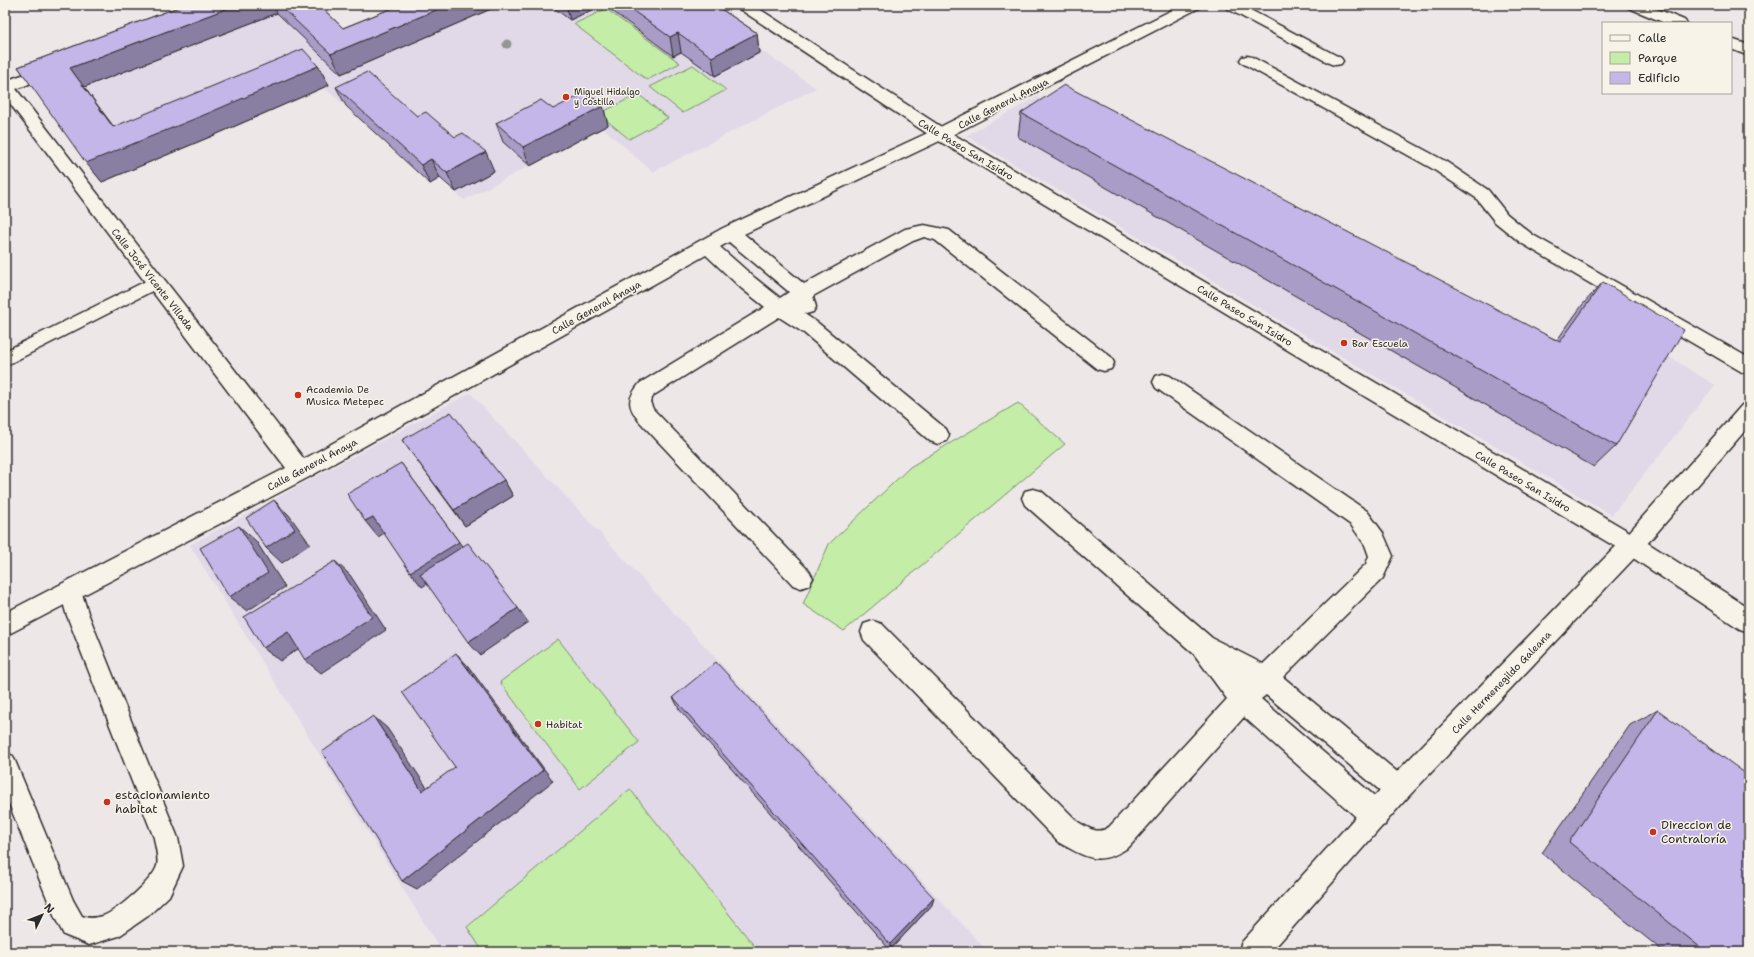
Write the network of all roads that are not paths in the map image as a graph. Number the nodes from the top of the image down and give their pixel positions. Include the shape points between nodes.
1 (743, 5) edge
2 (1194, 5) edge
3 (1231, 5) edge
4 (1634, 5) edge
5 (1676, 22) edge
6 (1732, 44) edge
7 (1749, 51) edge
8 (1247, 60) dead end
9 (1336, 61) dead end
10 (71, 63) edge
11 (5, 87) edge
12 (940, 134) junction
13 (730, 233) junction
14 (707, 245) junction
15 (156, 282) junction
16 (803, 293) junction
17 (779, 308) junction
18 (811, 328) junction
19 (5, 359) edge
20 (1104, 363) dead end
21 (1749, 367) edge
22 (1163, 382) dead end
23 (1749, 411) edge
24 (938, 435) dead end
25 (301, 471) junction
26 (1033, 498) dead end
27 (1632, 546) junction
28 (801, 578) dead end
29 (71, 591) junction
30 (1749, 621) edge
31 (5, 625) edge
32 (873, 632) dead end
33 (1203, 646) junction
34 (1265, 678) junction
35 (1243, 700) junction
36 (5, 764) edge
37 (1398, 789) junction
38 (1375, 816) junction
39 (1252, 952) edge

1 - 12 street, Calle Paseo San Isidro
2 - 12 street, Calle General Anaya
3 - 9 lane
4 - 5 street
6 - 7 street
8 - 21 lane via 1439,165 1482,194 1501,218 1527,239
10 - 11 street
11 - 15 street, Calle José Vicente Villada
12 - 13 street, Calle General Anaya
12 - 27 street, Calle Paseo San Isidro
13 - 14 street, Calle General Anaya
13 - 16 street
14 - 17 street
14 - 25 street, Calle General Anaya
15 - 19 lane
15 - 25 street, Calle José Vicente Villada
16 - 17 street
16 - 18 street
16 - 20 street via 906,236 930,230 942,235
17 - 18 street
17 - 28 street via 647,389 640,398 640,407
18 - 24 street
22 - 34 street via 1358,518 1375,540 1381,556 1375,571
23 - 27 street, Calle Hermenegildo Galeana
25 - 29 street, Calle General Anaya
26 - 33 street
27 - 30 street, Calle Paseo San Isidro
27 - 37 street, Calle Hermenegildo Galeana
29 - 31 street, Calle General Anaya
29 - 36 lane via 77,613 166,838 170,866 160,887 139,907 110,927 90,932 73,926
32 - 35 street via 1068,832 1089,844 1108,845 1119,837
33 - 34 street
33 - 35 street
34 - 35 street
34 - 37 street
35 - 38 street
37 - 38 street, Calle Hermenegildo Galeana
38 - 39 street, Calle Hermenegildo Galeana

